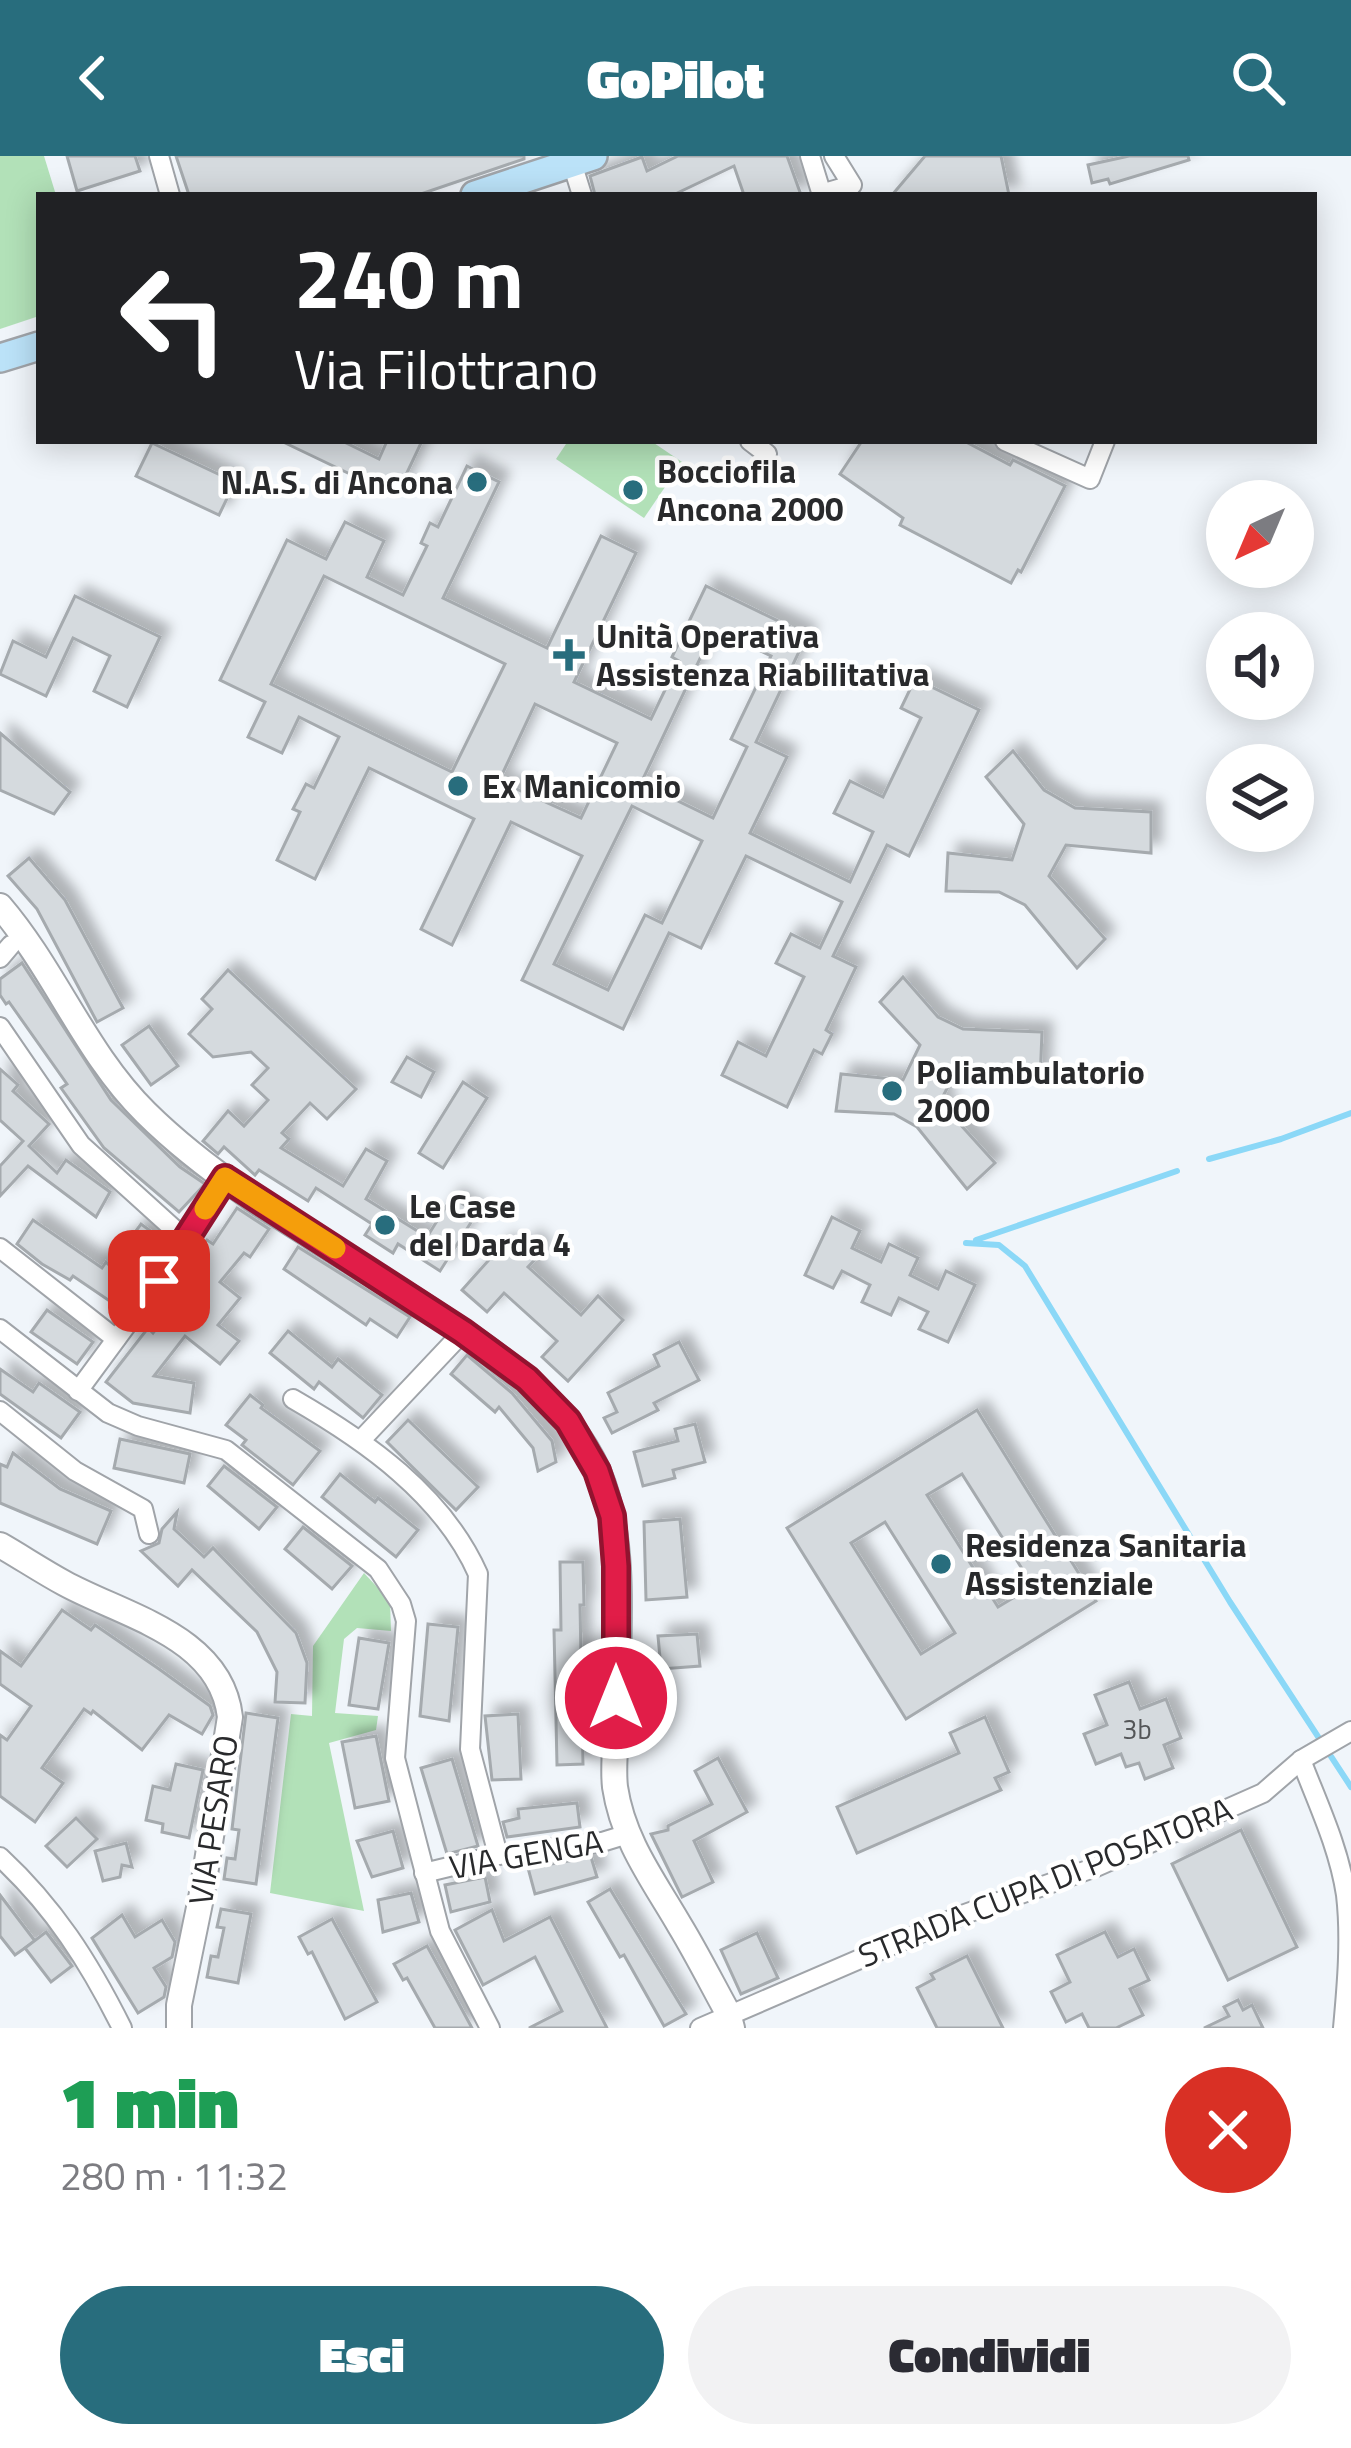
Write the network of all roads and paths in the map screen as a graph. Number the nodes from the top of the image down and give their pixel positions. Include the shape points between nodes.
1 (159, 156) edge
2 (810, 156) edge
3 (834, 156) edge
4 (582, 159) edge
5 (858, 190) edge
6 (169, 192) edge
7 (484, 192) edge
8 (582, 192) edge
9 (821, 192) edge
10 (36, 347) edge
11 (0, 358) edge
12 (754, 444) edge
13 (1012, 444) edge
14 (1104, 444) edge
15 (767, 454) dead end
16 (0, 906) edge
17 (0, 1027) edge
18 (225, 1178) junction
19 (186, 1240) junction
20 (0, 1248) edge
21 (0, 1329) edge
22 (463, 1332) junction
23 (116, 1339) junction
24 (78, 1391) junction
25 (293, 1399) dead end
26 (0, 1411) edge
27 (362, 1439) junction
28 (149, 1534) dead end
29 (0, 1544) edge
30 (1345, 1734) edge
31 (1309, 1755) junction
32 (628, 1834) junction
33 (498, 1855) junction
34 (0, 1857) edge
35 (424, 1873) junction
36 (181, 2020) edge
37 (730, 2021) edge
38 (122, 2028) edge
39 (490, 2028) edge
40 (700, 2028) edge
41 (1343, 2028) edge

1 - 6 street
2 - 9 street
3 - 5 street
4 - 7 main road
4 - 8 street
10 - 11 main road
12 - 15 street
13 - 14 street via 1090,479
16 - 18 street via 120,1085
17 - 19 street via 81,1145
18 - 19 street
18 - 22 street
19 - 23 street
20 - 23 street
21 - 24 street
22 - 27 street
22 - 32 street via 568,1421 605,1493 616,1566 615,1786
23 - 24 street
24 - 35 street via 137,1426 226,1450 378,1569 406,1622 394,1758
25 - 27 street
26 - 28 street via 75,1471 143,1509
27 - 33 street via 439,1513 478,1574 470,1749
29 - 36 street, VIA PESARO via 189,1645 228,1699
30 - 31 street, STRADA CUPA DI POSATORA
31 - 37 street, STRADA CUPA DI POSATORA via 1263,1793 962,1915
31 - 41 street via 1347,1897
32 - 33 street, VIA GENGA
32 - 37 street
33 - 35 street, VIA GENGA
34 - 38 street via 67,1929
35 - 39 street via 440,1931
37 - 40 street, STRADA CUPA DI POSATORA

